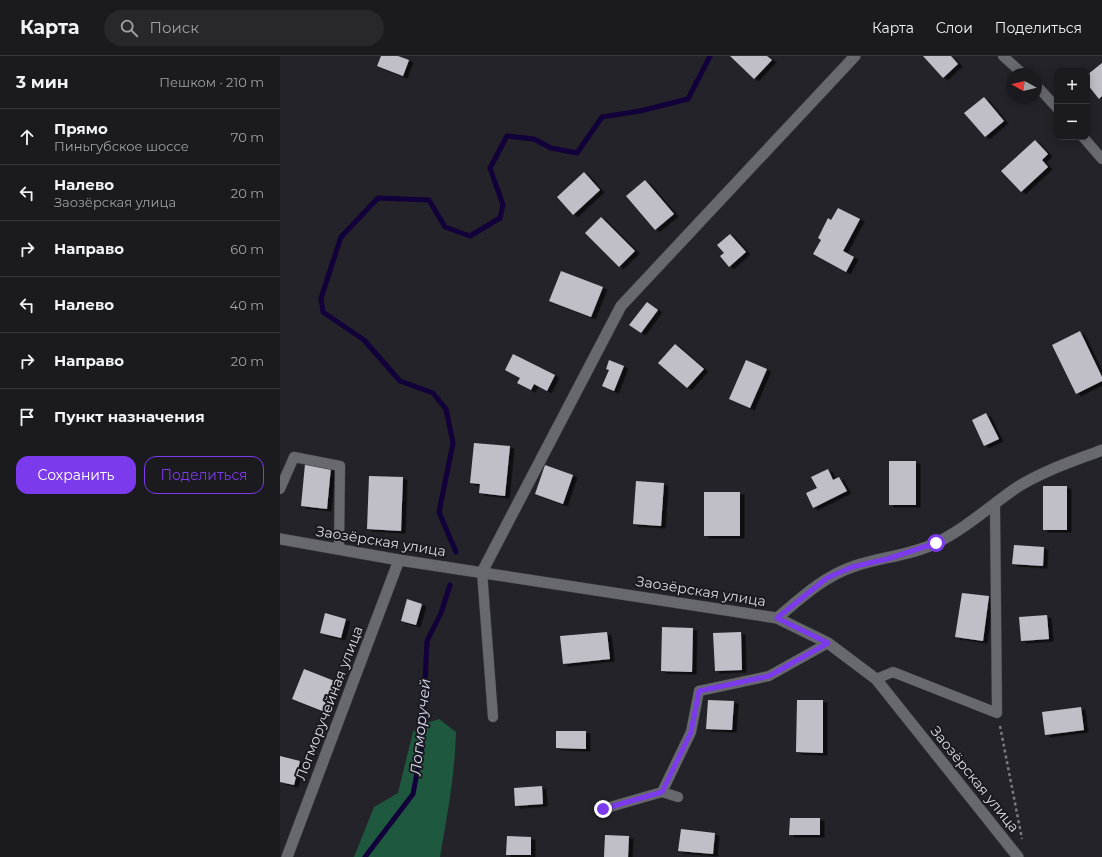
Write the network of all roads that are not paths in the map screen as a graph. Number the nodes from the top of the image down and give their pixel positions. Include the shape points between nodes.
1 (855, 56) edge
2 (1003, 56) edge
3 (1016, 68) edge
4 (1042, 92) edge
5 (1054, 105) edge
6 (1086, 140) edge
7 (1102, 159) edge
8 (1102, 450) edge
9 (280, 489) edge
10 (995, 506) junction
11 (280, 539) edge
12 (339, 549) junction
13 (399, 560) junction
14 (482, 572) junction
15 (777, 618) junction
16 (828, 643) junction
17 (876, 679) junction
18 (493, 717) dead end
19 (662, 792) junction
20 (678, 797) dead end
21 (603, 809) dead end
22 (287, 857) edge
23 (1018, 857) edge

1 - 14 street via 621,306
2 - 3 lane
4 - 5 lane
6 - 7 lane
8 - 10 street via 1051,470 1017,488
9 - 12 lane via 294,457 340,466
10 - 15 street via 936,543 852,567 827,578
10 - 17 lane via 997,713 893,672
11 - 12 street, Заозёрская улица
12 - 13 street, Заозёрская улица
13 - 14 street, Заозёрская улица
13 - 22 street, Логморучейная улица
14 - 15 street, Заозёрская улица
14 - 18 lane
15 - 16 street, Заозёрская улица
16 - 17 street, Заозёрская улица
16 - 19 lane via 769,676 699,691 691,732
17 - 23 street, Заозёрская улица
19 - 20 lane
19 - 21 lane

